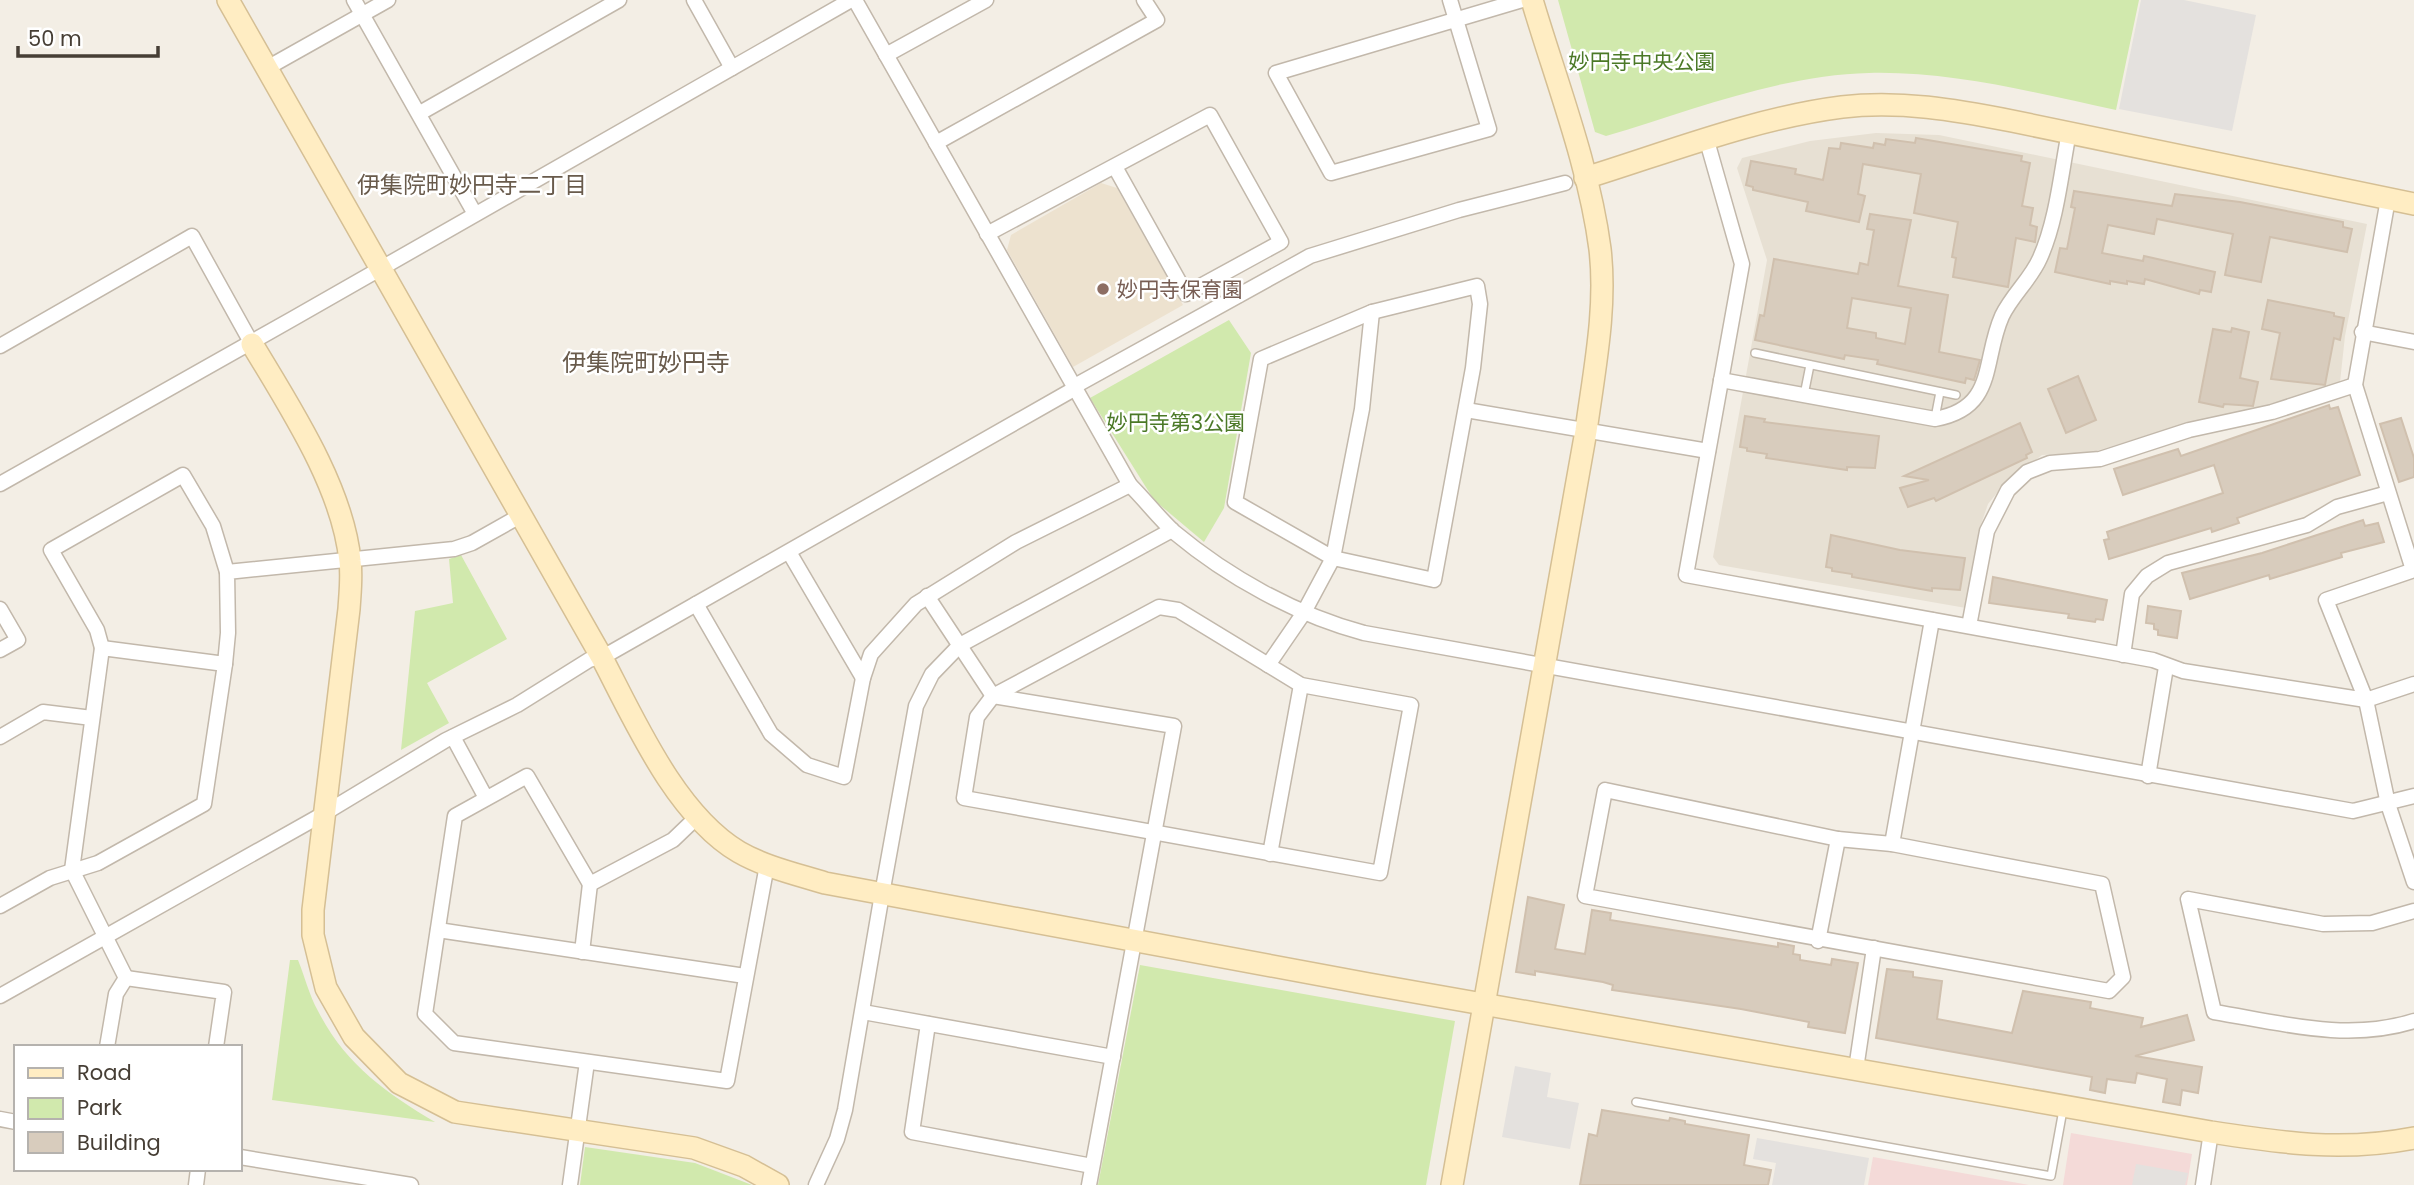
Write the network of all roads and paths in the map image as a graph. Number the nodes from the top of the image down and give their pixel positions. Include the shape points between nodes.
1 (228, 0) edge
2 (354, 0) edge
3 (388, 0) edge
4 (619, 0) edge
5 (694, 0) edge
6 (853, 0) edge
7 (986, 0) edge
8 (1144, 0) edge
9 (1450, 0) edge
10 (1522, 0) edge
11 (1532, 0) edge
12 (363, 15) junction
13 (1456, 19) junction
14 (886, 55) junction
15 (267, 68) junction
16 (732, 68) junction
17 (420, 113) junction
18 (2069, 132) junction
19 (1707, 141) junction
20 (936, 143) junction
21 (1115, 167) junction
22 (1575, 180) junction
23 (2388, 199) junction
24 (2414, 204) edge
25 (475, 214) junction
26 (987, 234) junction
27 (380, 268) junction
28 (1373, 312) junction
29 (2362, 332) junction
30 (2414, 342) edge
31 (252, 344) junction
32 (0, 346) edge
33 (1755, 353) dead end
34 (1810, 365) junction
35 (1721, 380) junction
36 (2354, 385) junction
37 (1074, 388) junction
38 (1940, 391) junction
39 (1803, 395) junction
40 (1956, 395) dead end
41 (1466, 410) junction
42 (1935, 419) junction
43 (1586, 430) junction
44 (1708, 451) junction
45 (0, 484) edge
46 (1130, 485) junction
47 (2388, 493) junction
48 (520, 516) junction
49 (1172, 530) junction
50 (789, 552) junction
51 (1333, 558) junction
52 (351, 561) junction
53 (2413, 570) edge
54 (227, 572) junction
55 (928, 596) junction
56 (696, 604) junction
57 (0, 609) edge
58 (1303, 614) junction
59 (1932, 620) junction
60 (1969, 626) junction
61 (960, 645) junction
62 (102, 648) junction
63 (0, 650) edge
64 (2123, 655) junction
65 (601, 656) junction
66 (225, 664) junction
67 (1268, 665) junction
68 (1545, 666) junction
69 (2166, 667) junction
70 (863, 678) junction
71 (2414, 684) edge
72 (1301, 685) junction
73 (993, 696) junction
74 (2366, 700) junction
75 (92, 718) junction
76 (1914, 733) junction
77 (0, 737) edge
78 (453, 737) junction
79 (2148, 776) junction
80 (2414, 796) edge
81 (486, 798) junction
82 (2388, 804) junction
83 (325, 813) junction
84 (698, 816) junction
85 (1155, 833) junction
86 (1838, 839) junction
87 (1892, 844) junction
88 (1270, 854) junction
89 (766, 865) junction
90 (72, 870) junction
91 (2414, 882) edge
92 (590, 884) junction
93 (883, 888) junction
94 (0, 906) edge
95 (2414, 911) edge
96 (438, 930) junction
97 (107, 937) junction
98 (1136, 940) junction
99 (1818, 941) junction
100 (1874, 948) junction
101 (582, 952) junction
102 (745, 976) junction
103 (126, 978) junction
104 (0, 996) edge
105 (1485, 1003) junction
106 (863, 1012) junction
107 (2414, 1021) edge
108 (928, 1024) junction
109 (107, 1045) edge
110 (216, 1045) edge
111 (1113, 1057) junction
112 (587, 1062) junction
113 (1856, 1069) junction
114 (1636, 1102) dead end
115 (2064, 1106) junction
116 (2211, 1132) junction
117 (577, 1133) junction
118 (2414, 1138) edge
119 (242, 1157) edge
120 (1092, 1166) junction
121 (411, 1185) edge
122 (570, 1185) edge
123 (778, 1185) edge
124 (816, 1185) edge
125 (1088, 1185) edge
126 (1452, 1185) edge
127 (2203, 1185) edge

1 - 15 street
2 - 12 street
3 - 12 street
4 - 17 street
5 - 16 street
6 - 14 street
6 - 16 street
7 - 14 street
8 - 20 street via 1157,20
9 - 13 street
10 - 13 street
11 - 22 street
12 - 15 street
12 - 17 street
13 - 13 street via 1276,73 1331,173 1489,128
14 - 20 street
15 - 27 street
16 - 25 street
17 - 25 street
18 - 19 street via 1956,110 1902,105 1844,107 1785,118
18 - 23 street
18 - 42 street via 2046,241 1995,332 1984,387 1971,404 1952,416
19 - 22 street
19 - 35 street via 1742,264
20 - 26 street
21 - 21 street via 1210,115 1281,242 1186,294
21 - 26 street
22 - 37 street via 1310,256
22 - 43 street via 1600,249 1602,317
23 - 24 street
23 - 29 street
25 - 27 street
26 - 37 street
27 - 31 street
27 - 48 street
28 - 41 street via 1478,286 1480,304
28 - 51 street via 1363,409
28 - 51 street via 1261,359 1235,502
29 - 30 street
29 - 36 street
31 - 32 street via 192,236
31 - 45 street
31 - 52 street via 318,462 345,530
33 - 34 lane
34 - 38 lane
34 - 39 lane
35 - 39 street
35 - 44 street
36 - 47 street
36 - 60 street via 2100,459 2050,463 2027,472 2008,490 1987,531
37 - 46 street
37 - 50 street
38 - 40 lane
38 - 42 lane
39 - 42 street
41 - 43 street
41 - 51 street via 1434,580
43 - 44 street
43 - 68 street
44 - 59 street via 1686,575
46 - 49 street
46 - 55 street via 1016,542
47 - 53 street
47 - 64 street via 2337,507 2307,525 2168,562 2132,594
48 - 52 street via 454,549
48 - 65 street
49 - 58 street
49 - 61 street
50 - 56 street
50 - 70 street
51 - 58 street
52 - 54 street
52 - 83 street
53 - 74 street via 2326,600
54 - 62 street via 214,526 183,475 51,550 97,630
54 - 66 street
55 - 61 street
55 - 70 street via 871,654
56 - 65 street
56 - 70 street via 771,734 807,765 844,777
57 - 63 street via 18,640
58 - 67 street
58 - 68 street via 1364,633
59 - 60 street
59 - 76 street
60 - 64 street
61 - 73 street
61 - 93 street via 932,674 916,706
62 - 66 street
62 - 75 street
64 - 69 street
65 - 78 street
65 - 84 street via 657,765
66 - 90 street via 204,804 98,863
67 - 72 street
67 - 73 street via 1178,610 1159,607
68 - 76 street
68 - 105 street
69 - 74 street
69 - 79 street
71 - 74 street
72 - 88 street
72 - 88 street via 1411,705 1380,873
73 - 85 street via 1174,726
73 - 85 street via 977,717 964,798
74 - 82 street
75 - 77 street via 43,712
75 - 90 street
76 - 79 street
76 - 87 street
78 - 81 street
78 - 83 street
79 - 82 street via 2353,811
80 - 82 street
81 - 92 street via 527,776
81 - 96 street via 454,816
82 - 91 street
83 - 97 street
83 - 117 street via 313,935 326,988 354,1037 399,1083 455,1112
84 - 89 street via 737,851
84 - 92 street via 673,840
85 - 88 street
85 - 98 street
86 - 87 street
86 - 99 street
86 - 99 street via 1605,790 1585,896
87 - 100 street via 2102,884 2123,976 2109,991
89 - 93 street via 825,883
89 - 102 street
90 - 94 street
90 - 97 street
92 - 101 street
93 - 98 street
93 - 106 street
95 - 107 street via 2372,923 2322,924 2188,899 2214,1012 2328,1032 2390,1029
96 - 101 street
96 - 112 street via 425,1014 454,1043
97 - 103 street
97 - 104 street
98 - 105 street
98 - 111 street
99 - 100 street
100 - 113 street
101 - 102 street
102 - 112 street via 727,1081
103 - 109 street via 116,994
103 - 110 street via 224,992
105 - 113 street
105 - 126 street
106 - 108 street
106 - 124 street via 837,1139
108 - 111 street
108 - 120 street via 912,1132
111 - 120 street
112 - 117 street
113 - 115 street
114 - 115 lane via 2052,1176
115 - 116 street
116 - 118 street via 2313,1146 2347,1147
116 - 127 street
117 - 122 street
117 - 123 street via 694,1149 744,1166
119 - 121 street
120 - 125 street

